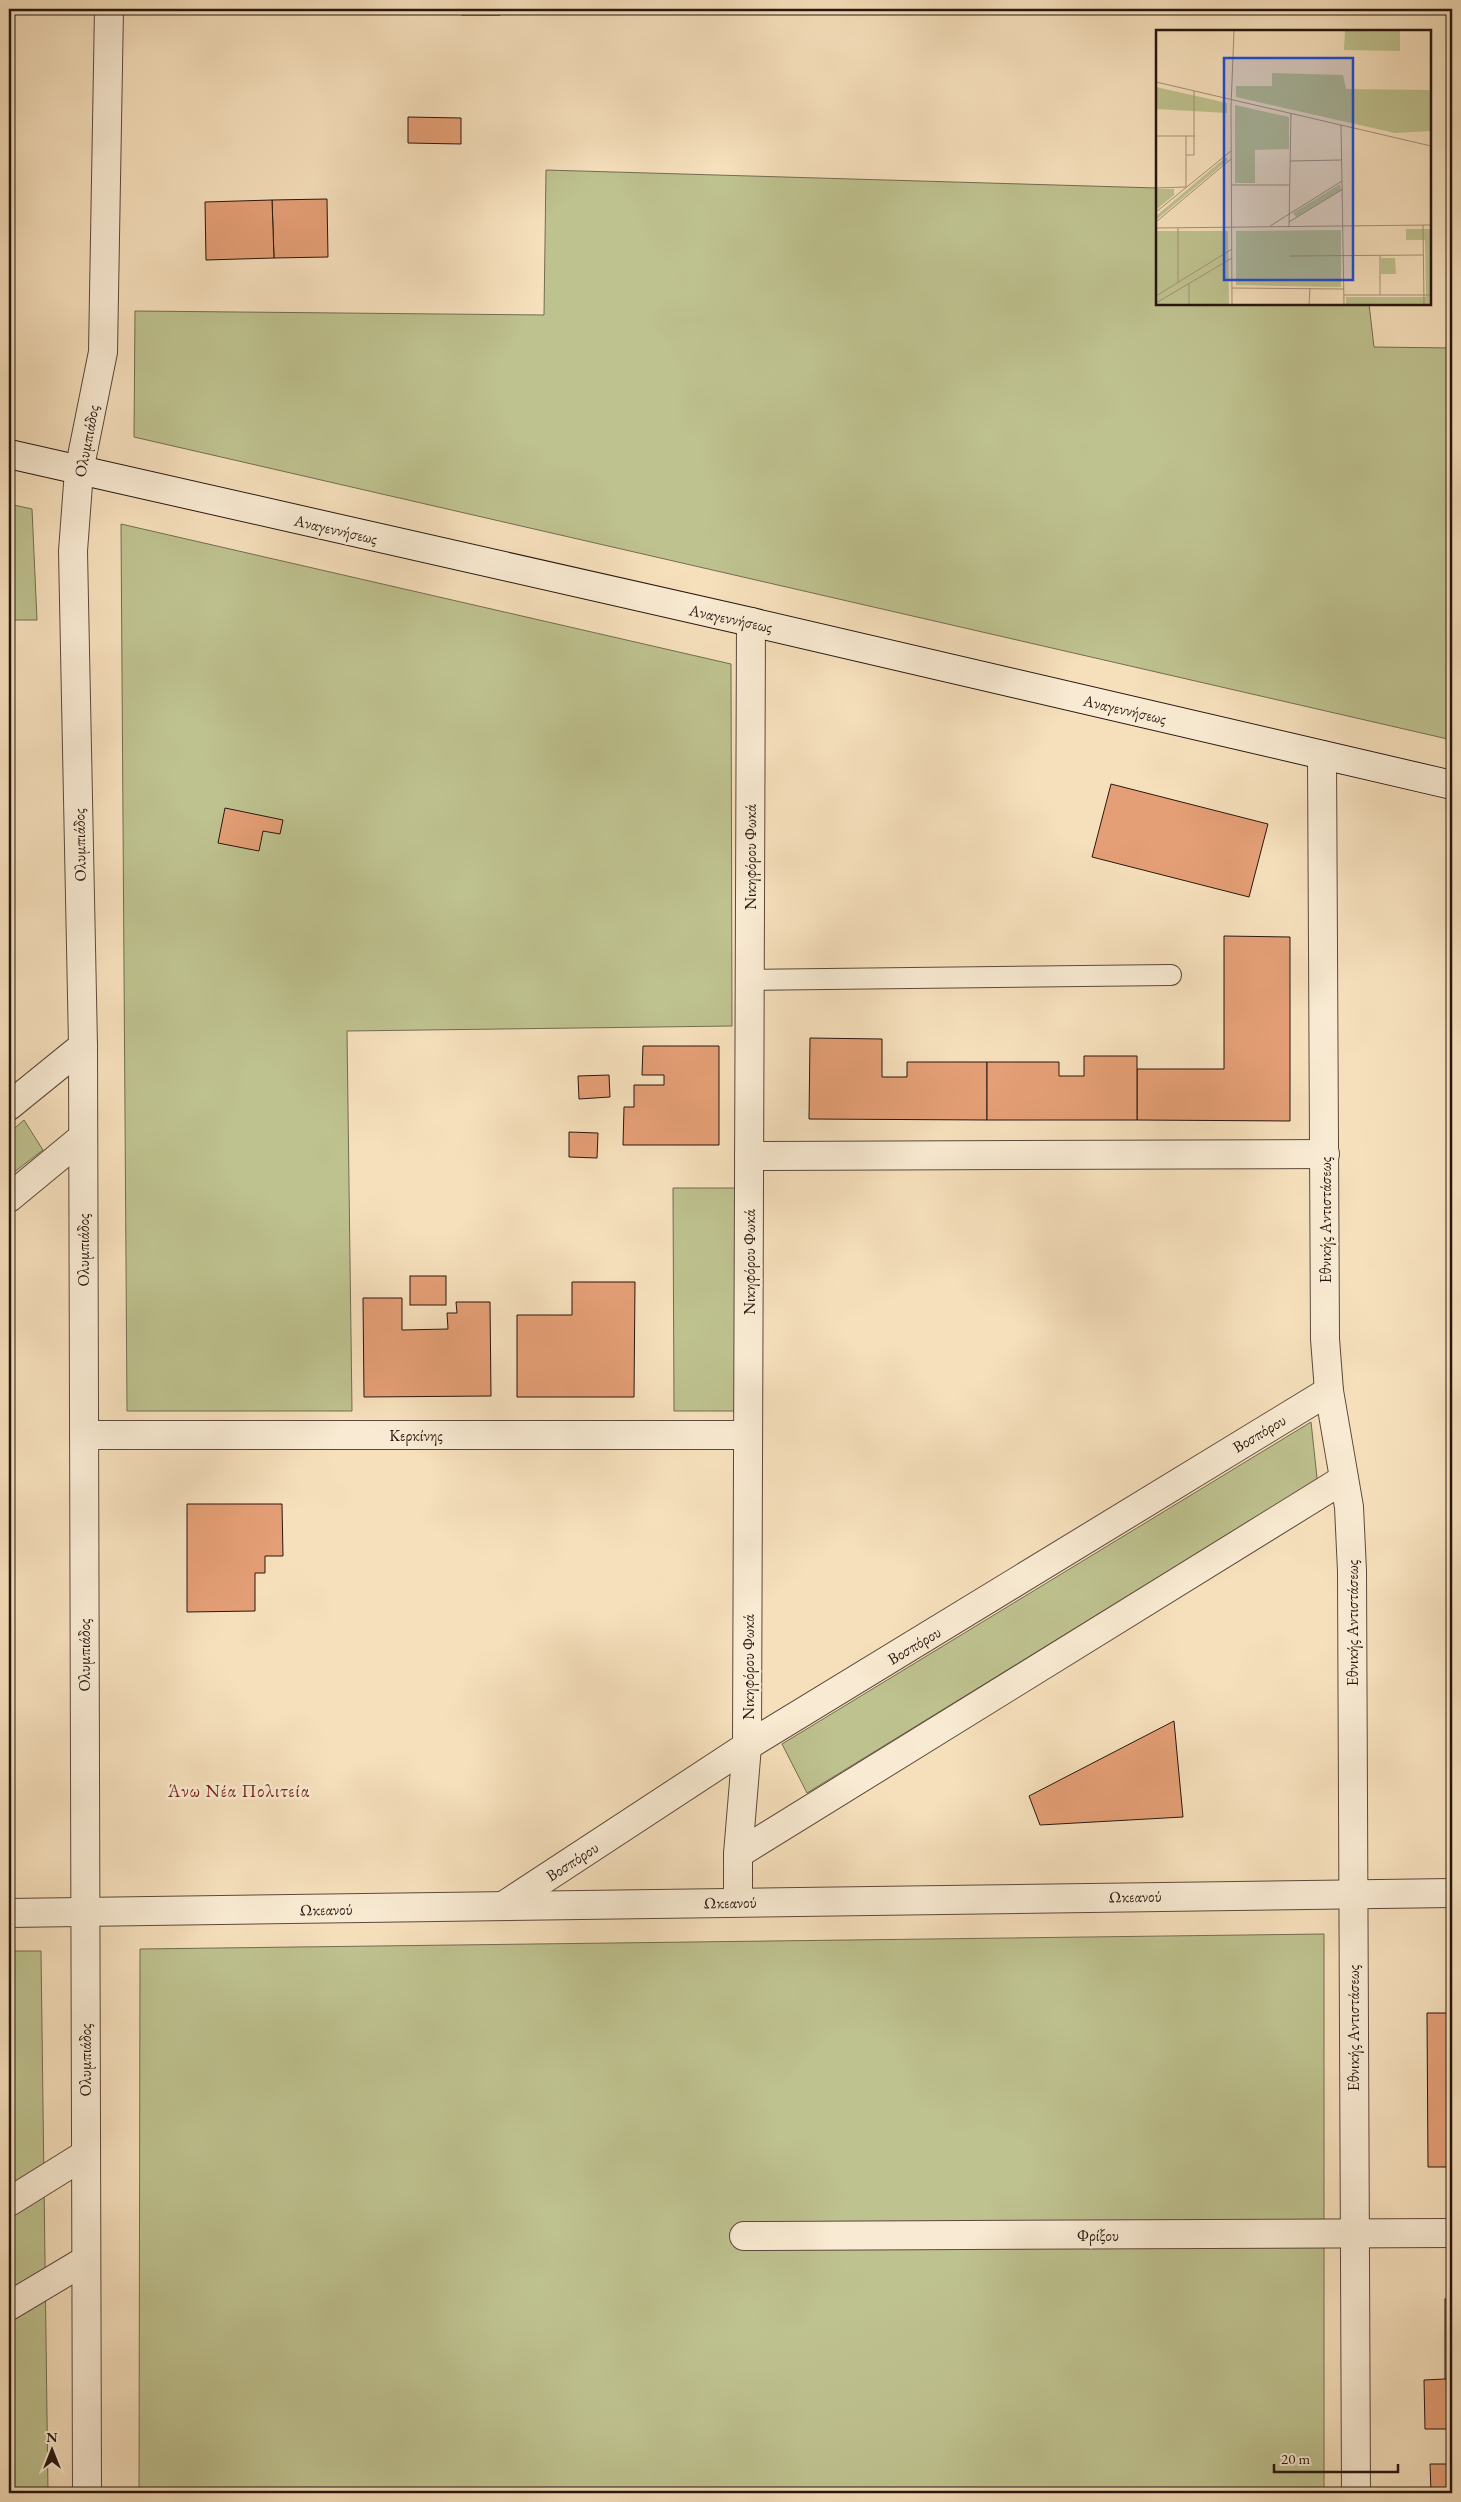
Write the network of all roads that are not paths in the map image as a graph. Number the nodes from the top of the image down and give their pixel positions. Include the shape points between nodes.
1 (109, 9) edge
2 (9, 454) edge
3 (78, 470) junction
4 (751, 622) junction
5 (1322, 755) junction
6 (1452, 785) edge
7 (1171, 975) dead end
8 (750, 980) junction
9 (83, 1046) junction
10 (9, 1106) edge
11 (83, 1138) junction
12 (1325, 1154) junction
13 (750, 1156) junction
14 (9, 1198) edge
15 (1329, 1391) junction
16 (84, 1435) junction
17 (748, 1435) junction
18 (1344, 1479) junction
19 (747, 1746) junction
20 (738, 1854) junction
21 (1353, 1893) junction
22 (1452, 1893) edge
23 (738, 1902) junction
24 (503, 1906) junction
25 (9, 1913) edge
26 (85, 1913) junction
27 (86, 2154) junction
28 (9, 2202) edge
29 (1452, 2233) edge
30 (1353, 2234) junction
31 (744, 2236) dead end
32 (86, 2260) junction
33 (9, 2306) edge
34 (87, 2493) edge
35 (1356, 2493) edge

1 - 3 street, Ολυμπιάδος via 103,352
2 - 3 street, Αναγεννήσεως
3 - 4 street, Αναγεννήσεως
3 - 9 street, Ολυμπιάδος via 73,569
4 - 5 street, Αναγεννήσεως
4 - 8 street, Νικηφόρου Φωκά
5 - 6 street, Αναγεννήσεως
5 - 12 street, Εθνικής Αντιστάσεως
7 - 8 lane
8 - 13 street, Νικηφόρου Φωκά
9 - 10 street
9 - 11 street, Ολυμπιάδος
11 - 14 street
11 - 16 street, Ολυμπιάδος
12 - 13 street
12 - 15 street, Εθνικής Αντιστάσεως via 1325,1339
13 - 17 street, Νικηφόρου Φωκά
15 - 18 street, Εθνικής Αντιστάσεως
15 - 19 street, Βοσπόρου
16 - 17 street, Κερκίνης
16 - 26 street, Ολυμπιάδος
17 - 19 street, Νικηφόρου Φωκά
18 - 20 street
18 - 21 street, Εθνικής Αντιστάσεως via 1352,1571
19 - 20 street, Νικηφόρου Φωκά
19 - 24 street, Βοσπόρου
20 - 23 street, Νικηφόρου Φωκά
21 - 22 street, Ωκεανού
21 - 23 street, Ωκεανού
21 - 30 street, Εθνικής Αντιστάσεως
23 - 24 street, Ωκεανού
24 - 26 street, Ωκεανού
25 - 26 street, Ωκεανού
26 - 27 street, Ολυμπιάδος
27 - 28 street
27 - 32 street, Ολυμπιάδος
29 - 30 street, Φρίξου
30 - 31 street, Φρίξου
30 - 35 street, Εθνικής Αντιστάσεως
32 - 33 street
32 - 34 street, Ολυμπιάδος

